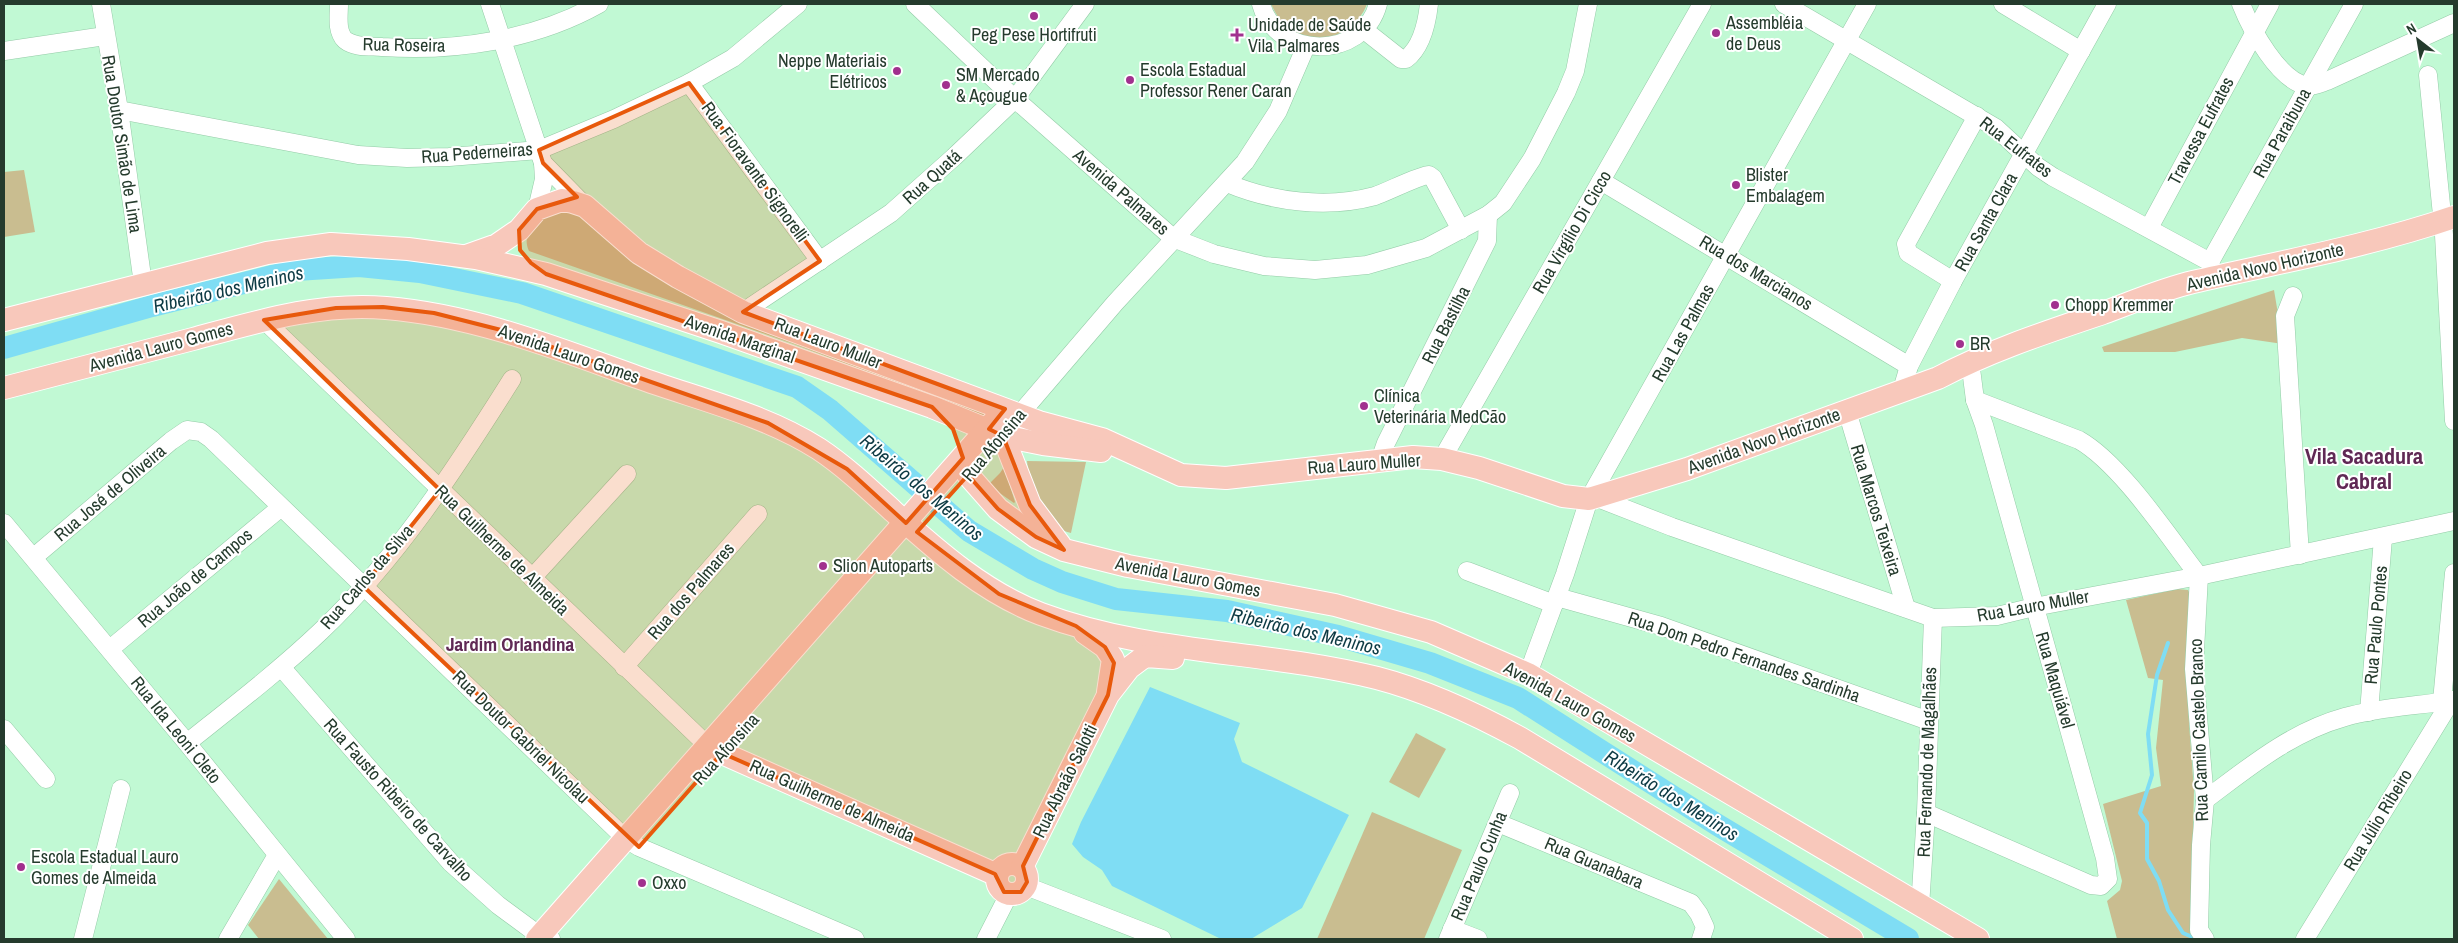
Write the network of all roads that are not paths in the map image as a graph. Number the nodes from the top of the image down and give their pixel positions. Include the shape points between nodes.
1 (100, 4) edge
2 (339, 4) edge
3 (490, 4) edge
4 (599, 4) edge
5 (798, 4) edge
6 (916, 4) edge
7 (1085, 4) edge
8 (1261, 4) edge
9 (1378, 4) edge
10 (1429, 4) edge
11 (1588, 4) edge
12 (1702, 4) edge
13 (1784, 4) edge
14 (1867, 4) edge
15 (2003, 4) edge
16 (2107, 4) edge
17 (2241, 4) edge
18 (2270, 4) edge
19 (2354, 4) edge
20 (2454, 23) edge
21 (1363, 29) junction
22 (2254, 33) junction
23 (105, 36) junction
24 (1847, 39) junction
25 (501, 40) junction
26 (1306, 46) junction
27 (4, 51) edge
28 (2081, 51) junction
29 (2428, 75) dead end
30 (689, 83) junction
31 (2308, 86) junction
32 (1015, 99) junction
33 (119, 110) junction
34 (1977, 116) junction
35 (2024, 153) junction
36 (541, 156) junction
37 (1601, 181) junction
38 (1227, 183) junction
39 (585, 206) junction
40 (537, 208) junction
41 (1488, 215) junction
42 (2449, 226) edge
43 (2149, 228) junction
44 (518, 230) junction
45 (1460, 230) junction
46 (1174, 238) junction
47 (1726, 255) junction
48 (466, 256) junction
49 (820, 261) junction
50 (2212, 271) junction
51 (546, 274) junction
52 (1953, 281) junction
53 (143, 284) junction
54 (2293, 296) dead end
55 (743, 312) junction
56 (4, 320) edge
57 (264, 320) junction
58 (1910, 366) junction
59 (1971, 368) junction
60 (512, 379) dead end
61 (4, 388) edge
62 (1902, 390) junction
63 (1975, 400) junction
64 (932, 407) junction
65 (1847, 411) junction
66 (1012, 412) junction
67 (2454, 421) edge
68 (187, 430) joint
69 (996, 433) junction
70 (1442, 459) junction
71 (1380, 460) junction
72 (1165, 468) junction
73 (627, 474) dead end
74 (958, 476) junction
75 (440, 490) junction
76 (1592, 498) junction
77 (280, 508) junction
78 (758, 514) dead end
79 (917, 522) junction
80 (2454, 522) edge
81 (4, 523) edge
82 (2383, 538) junction
83 (1064, 550) junction
84 (2300, 555) junction
85 (34, 557) junction
86 (1467, 571) dead end
87 (2454, 573) edge
88 (2199, 576) junction
89 (532, 578) junction
90 (363, 586) junction
91 (1556, 600) junction
92 (2034, 606) junction
93 (1906, 608) junction
94 (1933, 618) junction
95 (1076, 626) junction
96 (110, 649) junction
97 (281, 667) junction
98 (624, 667) junction
99 (1528, 674) junction
100 (1108, 695) junction
101 (2450, 705) edge
102 (2368, 712) junction
103 (1929, 721) junction
104 (4, 729) edge
105 (187, 743) junction
106 (715, 750) junction
107 (46, 779) dead end
108 (121, 789) dead end
109 (1510, 793) dead end
110 (2205, 800) junction
111 (1926, 813) junction
112 (1498, 822) junction
113 (633, 843) junction
114 (277, 855) junction
115 (1019, 882) junction
116 (1920, 907) junction
117 (1450, 934) edge
118 (546, 938) edge
119 (2203, 938) edge
120 (83, 939) edge
121 (228, 939) edge
122 (346, 939) edge
123 (855, 939) edge
124 (986, 939) edge
125 (1162, 939) edge
126 (1478, 939) edge
127 (1701, 939) edge
128 (1826, 939) edge
129 (1852, 939) edge
130 (1978, 939) edge
131 (2305, 939) edge

1 - 23 street, Rua Doutor Simão de Lima
2 - 25 street, Rua Roseira via 339,31 357,46 447,47
3 - 25 street
4 - 25 street via 548,27
5 - 30 street, Rua Pederneiras via 734,58
6 - 32 street, Avenida Palmares
7 - 32 street, Rua Quatá
8 - 26 street via 1270,23 1280,34
9 - 21 street
10 - 21 street via 1424,31 1406,59 1401,59
11 - 41 street, Avenida Palmares via 1575,70 1555,115 1516,185 1503,203
12 - 37 street, Rua Virgílio Di Cicco
13 - 24 street, Rua Eufrates
14 - 24 street, Rua Las Palmas
15 - 28 street
16 - 28 street, Rua Santa Clara
17 - 22 street
18 - 22 street, Travessa Eufrates
19 - 31 street, Rua Paraibuna
20 - 31 street via 2327,81
21 - 26 street via 1331,47
22 - 31 street via 2285,74
22 - 43 street, Travessa Eufrates
23 - 27 street
23 - 33 street, Rua Doutor Simão de Lima
24 - 34 street, Rua Eufrates
24 - 47 street, Rua Las Palmas
25 - 36 street
26 - 38 street, Rua Afonsina via 1274,119
28 - 35 street, Rua Santa Clara
29 - 42 street
30 - 36 street, Rua Pederneiras
30 - 49 street, Rua Fioravante Signorelli
31 - 50 street, Rua Paraibuna
32 - 46 street, Avenida Palmares
32 - 49 street, Rua Quatá via 902,204
33 - 36 street, Rua Pederneiras via 358,155 407,158
33 - 53 street, Rua Doutor Simão de Lima
34 - 35 street, Rua Eufrates
34 - 52 street via 1906,244 1908,254
35 - 43 street, Rua Eufrates via 2053,177
35 - 52 street, Rua Santa Clara
36 - 39 street
36 - 40 street via 544,179
37 - 47 street, Rua dos Marcianos
37 - 70 street, Rua Virgílio Di Cicco
38 - 45 street via 1259,195 1304,202 1331,201 1373,196 1428,175 1433,178
38 - 46 street, Rua Afonsina
39 - 40 main road, Rua Lauro Muller via 562,200
39 - 55 main road, Rua Lauro Muller via 640,253
40 - 44 main road
41 - 45 street, Avenida Palmares
41 - 71 street, Rua Bastilha via 1489,231 1484,249
42 - 50 main road, Avenida Novo Horizonte via 2299,260
42 - 59 main road, Avenida Novo Horizonte via 2189,297
42 - 67 street
43 - 50 street, Rua Eufrates
44 - 48 main road via 497,246
44 - 51 main road, Avenida Marginal via 518,242 524,257
45 - 46 street, Avenida Palmares via 1400,257 1367,265 1315,270 1264,266 1214,254
46 - 66 street, Rua Afonsina
47 - 58 street, Rua dos Marcianos
47 - 76 street, Rua Las Palmas
48 - 51 main road, Avenida Marginal
48 - 53 main road via 331,244 267,253
49 - 55 street, Rua Quatá
50 - 59 main road, Avenida Novo Horizonte via 2192,282
51 - 64 main road, Avenida Marginal
52 - 58 street, Rua Santa Clara
53 - 56 main road
54 - 84 street via 2285,316
55 - 66 main road, Rua Lauro Muller
57 - 61 main road, Avenida Lauro Gomes
57 - 75 street, Rua Guilherme de Almeida
57 - 79 main road, Avenida Lauro Gomes via 336,308 383,307 434,313 509,332 768,423 817,448
58 - 62 street, Rua Santa Clara
59 - 62 main road, Avenida Novo Horizonte
59 - 63 street, Rua Maquiável
60 - 75 street, Rua Carlos da Silva
62 - 65 main road, Avenida Novo Horizonte
63 - 88 street via 2092,448 2122,478
63 - 92 street, Rua Maquiável
64 - 69 main road, Avenida Marginal
64 - 74 main road via 954,429
65 - 76 main road, Avenida Novo Horizonte via 1678,472
65 - 93 street, Rua Marcos Teixeira
66 - 69 main road, Rua Afonsina
66 - 72 main road, Rua Lauro Muller via 1102,439
68 - 77 street, Rua Doutor Gabriel Nicolau via 201,432 211,439
68 - 85 street, Rua José de Oliveira
69 - 72 main road, Rua Lauro Muller via 1043,444 1094,449
69 - 74 main road, Rua Afonsina
69 - 83 main road via 1030,505
70 - 71 main road, Rua Lauro Muller
70 - 76 main road, Rua Lauro Muller via 1563,496
71 - 72 main road, Rua Lauro Muller via 1226,478 1181,475
73 - 89 street
74 - 79 main road, Rua Afonsina
74 - 83 main road, Avenida Lauro Gomes via 1036,537
75 - 89 street, Rua Guilherme de Almeida
75 - 90 street, Rua Carlos da Silva
76 - 91 street, Rua Las Palmas
76 - 93 street, Rua Lauro Muller
77 - 90 street, Rua Doutor Gabriel Nicolau
77 - 96 street, Rua João de Campos
78 - 98 street, Rua dos Palmares
79 - 95 main road, Avenida Lauro Gomes via 999,594
79 - 106 main road, Rua Afonsina
80 - 82 street, Rua Lauro Muller
81 - 85 street, Rua Ida Leoni Cleto
82 - 84 street, Rua Lauro Muller
82 - 102 street, Rua Paulo Pontes
83 - 99 main road, Avenida Lauro Gomes via 1128,566 1334,605 1431,632
84 - 88 street, Rua Lauro Muller
85 - 96 street, Rua Ida Leoni Cleto
86 - 91 street, Rua Dom Pedro Fernandes Sardinha
87 - 101 street
88 - 92 street, Rua Lauro Muller
88 - 110 street, Rua Camilo Castelo Branco via 2194,668
89 - 98 street, Rua Guilherme de Almeida
90 - 97 street, Rua Carlos da Silva
90 - 113 street, Rua Doutor Gabriel Nicolau
91 - 99 street, Rua Las Palmas
91 - 103 street, Rua Dom Pedro Fernandes Sardinha via 1661,626
92 - 94 street, Rua Lauro Muller via 1998,616
92 - 111 street, Rua Maquiável via 2105,858 2106,882 2098,886 2077,880
93 - 94 street, Rua Lauro Muller
94 - 103 street, Rua Fernando de Magalhães
95 - 100 main road, Avenida Lauro Gomes via 1111,654 1114,663
95 - 129 main road, Avenida Lauro Gomes via 1150,643 1359,674 1454,705 1520,738
96 - 105 street, Rua Ida Leoni Cleto
97 - 105 street, Rua Carlos da Silva
97 - 118 street, Rua Fausto Ribeiro de Carvalho via 451,863 492,900
98 - 106 street, Rua Guilherme de Almeida
99 - 116 main road, Avenida Lauro Gomes
100 - 115 main road, Rua Abraão Salotti
100 - 128 main road via 1135,663 1146,656 1156,656 1332,682 1414,704 1460,722 1513,750
101 - 102 street
101 - 131 street, Rua Júlio Ribeiro
102 - 110 street via 2316,727 2278,746
103 - 111 street, Rua Fernando de Magalhães
104 - 107 street
105 - 114 street, Rua Ida Leoni Cleto
106 - 113 main road, Rua Afonsina
106 - 115 main road, Rua Guilherme de Almeida via 997,875 1008,864
108 - 120 street
109 - 112 street, Rua Paulo Cunha
110 - 119 street, Rua Camilo Castelo Branco via 2198,923
111 - 116 street, Rua Fernando de Magalhães
112 - 117 street, Rua Paulo Cunha
112 - 127 street, Rua Guanabara via 1691,903 1705,927
113 - 118 main road, Rua Afonsina
113 - 123 street, Rua Doutor Gabriel Nicolau
114 - 121 street
114 - 122 street, Rua Ida Leoni Cleto
115 - 124 street, Rua Abraão Salotti
115 - 125 street
116 - 130 main road, Avenida Lauro Gomes
117 - 126 street

